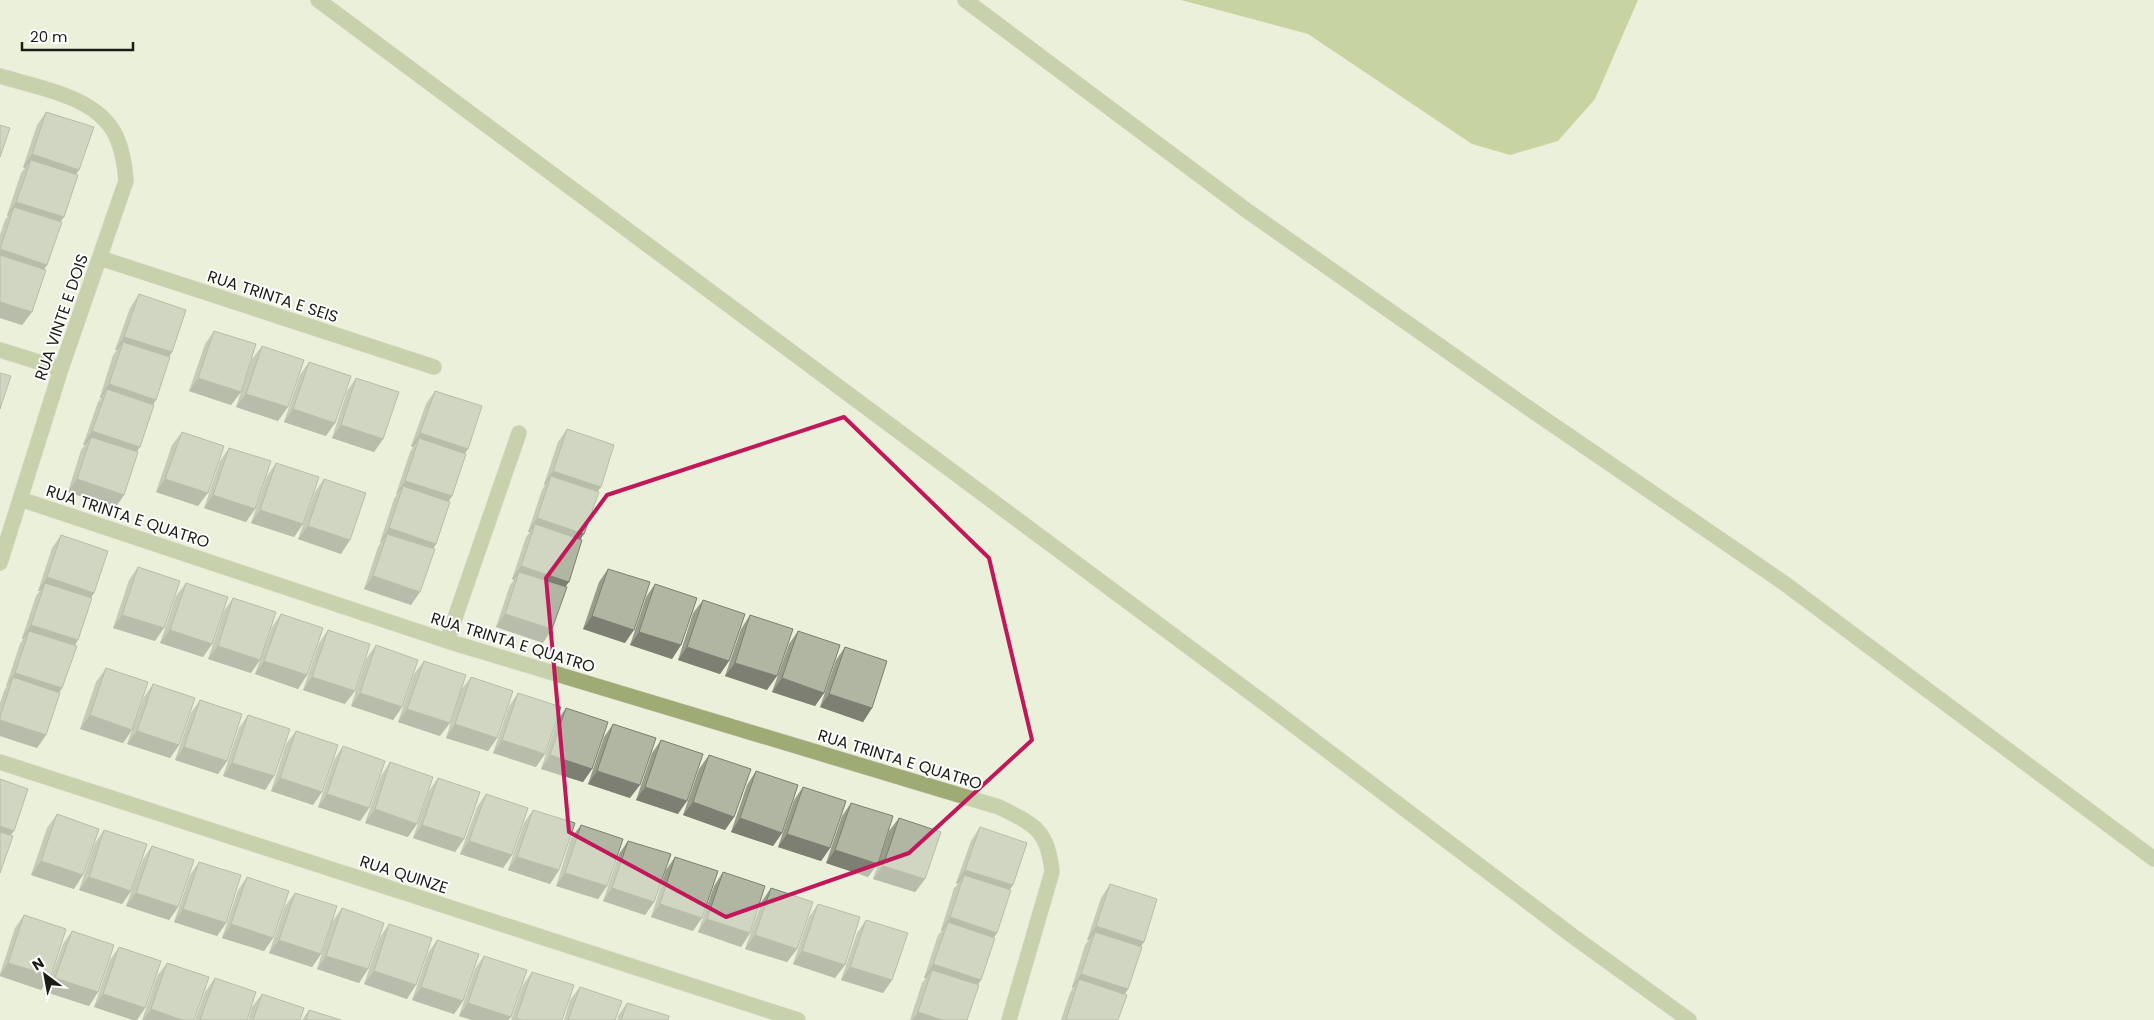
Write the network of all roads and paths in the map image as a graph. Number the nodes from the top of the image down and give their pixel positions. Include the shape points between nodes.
1 (318, 0) edge
2 (965, 0) edge
3 (0, 76) edge
4 (100, 258) junction
5 (0, 350) edge
6 (434, 367) dead end
7 (61, 369) junction
8 (519, 433) dead end
9 (20, 499) junction
10 (0, 563) edge
11 (447, 641) junction
12 (0, 762) edge
13 (2154, 859) edge
14 (798, 1020) edge
15 (1009, 1020) edge
16 (1689, 1020) edge

1 - 16 street
2 - 13 street via 1246,210 1784,583
3 - 4 street, RUA VINTE E DOIS via 75,100 99,114 116,135 124,159 126,181
4 - 6 street, RUA TRINTA E SEIS
4 - 7 street, RUA VINTE E DOIS
5 - 7 street
7 - 9 street, RUA VINTE E DOIS
8 - 11 street
9 - 10 street, RUA VINTE E DOIS
9 - 11 street, RUA TRINTA E QUATRO
11 - 15 street, RUA TRINTA E QUATRO via 999,807 1027,821 1042,834 1050,850 1052,872
12 - 14 street, RUA QUINZE

